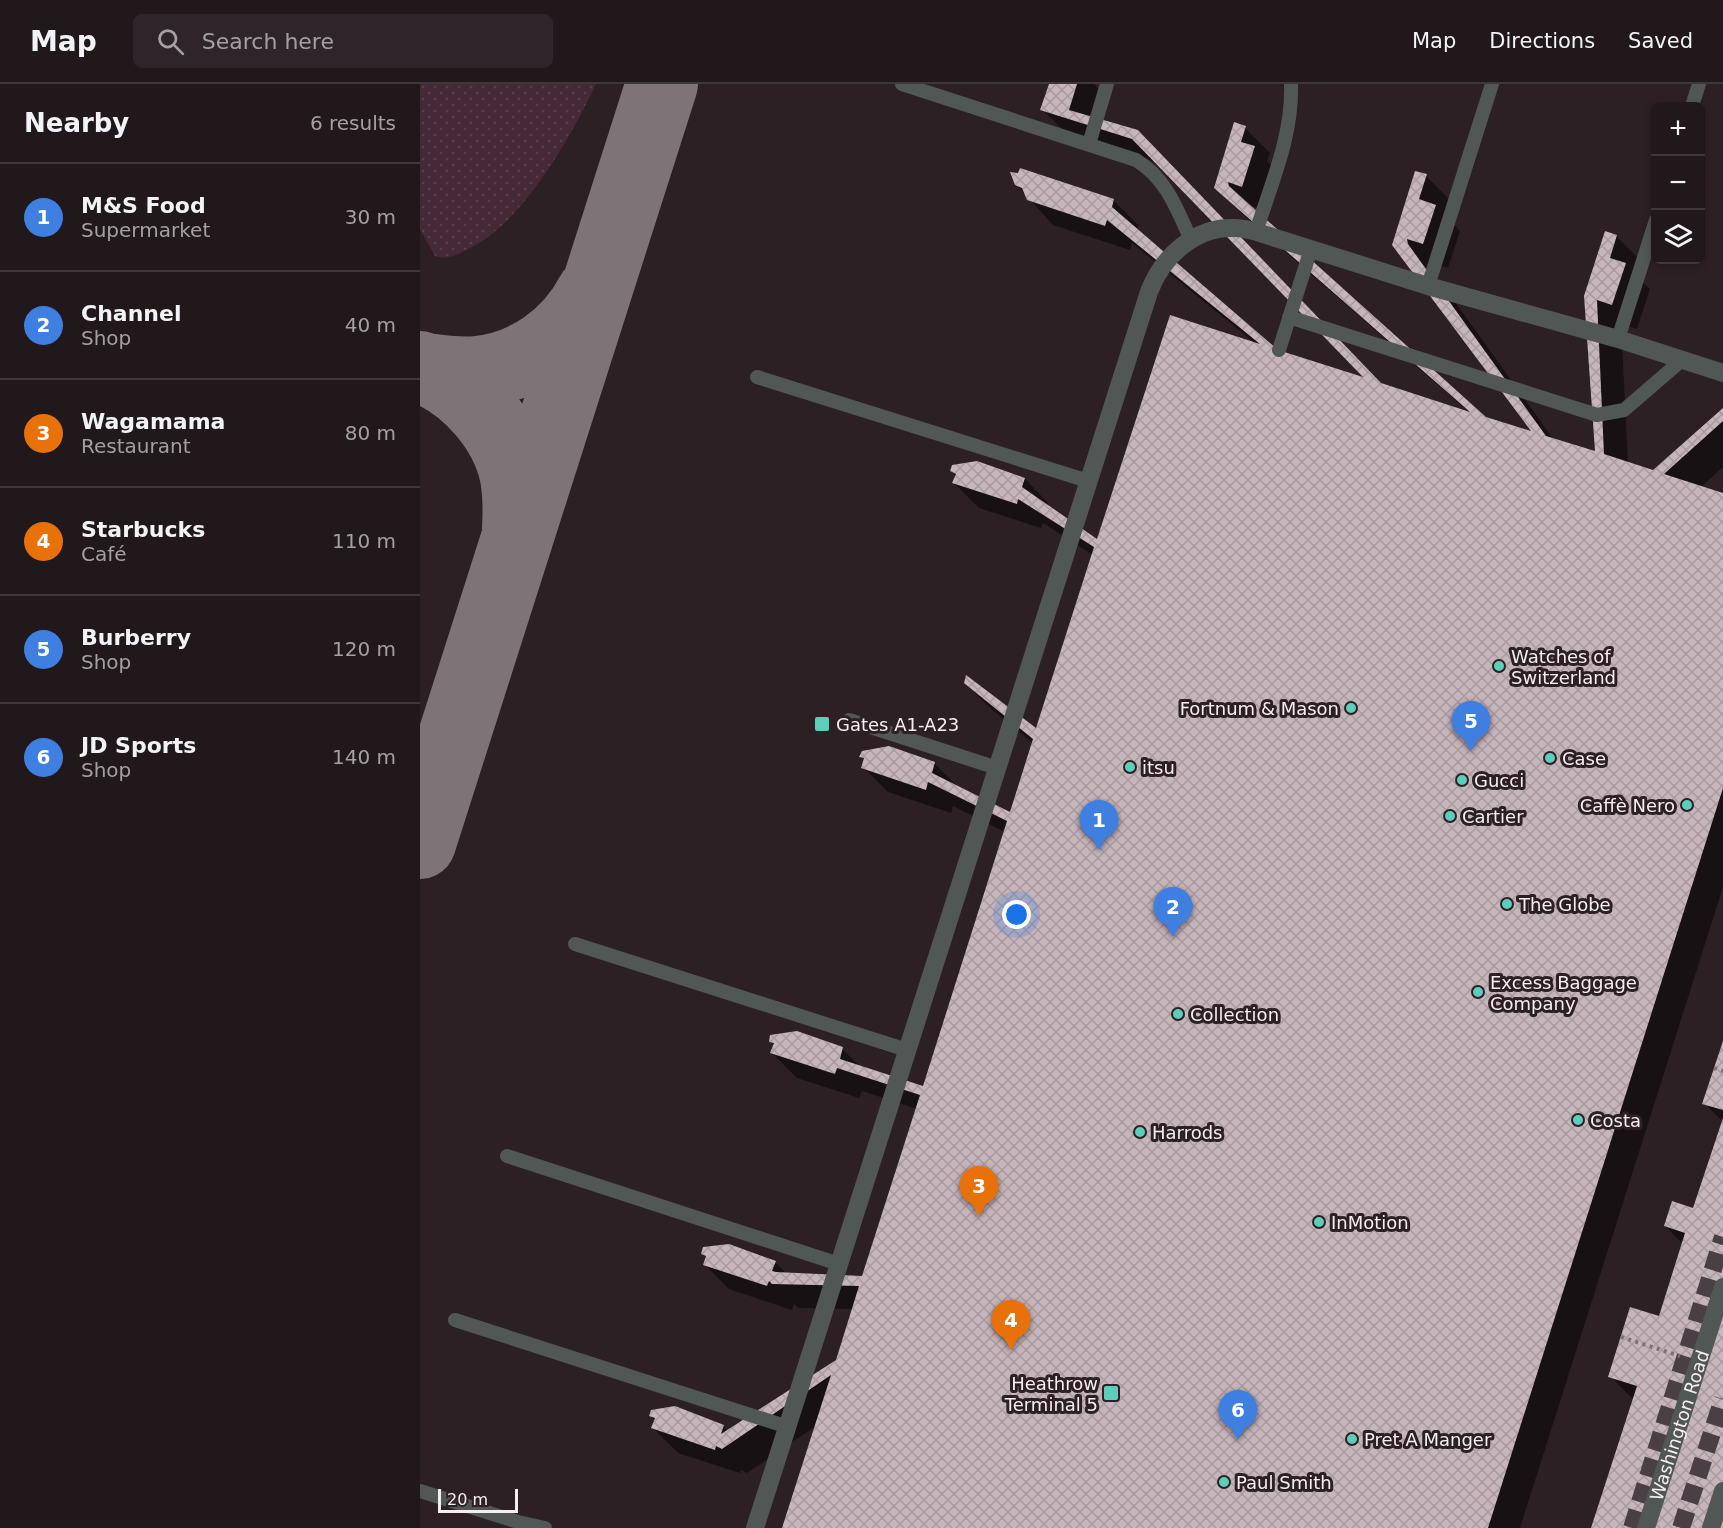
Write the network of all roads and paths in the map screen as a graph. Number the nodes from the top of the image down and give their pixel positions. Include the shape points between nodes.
1 (902, 84) edge
2 (1107, 84) edge
3 (1291, 84) edge
4 (1492, 84) edge
5 (1699, 84) edge
6 (1693, 102) edge
7 (1089, 144) junction
8 (1256, 232) junction
9 (1651, 236) edge
10 (1191, 240) junction
11 (1311, 249) junction
12 (1428, 286) junction
13 (1288, 317) junction
14 (1618, 339) junction
15 (1279, 350) dead end
16 (1682, 360) junction
17 (1723, 373) edge
18 (757, 378) dead end
19 (1088, 481) junction
20 (849, 720) dead end
21 (997, 768) junction
22 (575, 944) dead end
23 (907, 1050) junction
24 (1714, 1068) dead end
25 (1723, 1071) edge
26 (507, 1155) dead end
27 (839, 1264) junction
28 (1723, 1287) edge
29 (455, 1320) dead end
30 (1621, 1337) dead end
31 (1699, 1362) junction
32 (788, 1427) junction
33 (420, 1491) edge
34 (1723, 1491) edge
35 (545, 1528) edge
36 (755, 1528) edge
37 (1646, 1528) edge
38 (1711, 1528) edge

1 - 7 lane
2 - 7 lane
3 - 8 lane via 1285,142
4 - 12 lane
5 - 6 lane
7 - 10 lane via 1150,168 1170,195
8 - 10 street via 1229,228
8 - 11 street
9 - 14 lane
10 - 19 street via 1172,254 1152,283
11 - 12 street
11 - 13 lane
12 - 14 street
13 - 15 lane
13 - 16 lane via 1597,415 1624,410
14 - 16 street
16 - 17 street
18 - 19 lane
19 - 21 street
20 - 21 lane
21 - 23 street
22 - 23 lane
23 - 27 street
24 - 25 path
26 - 27 lane
27 - 32 street
28 - 31 street, Washington Road
29 - 32 lane
30 - 31 path
31 - 37 street, Washington Road
32 - 36 street
33 - 35 lane
34 - 38 street

